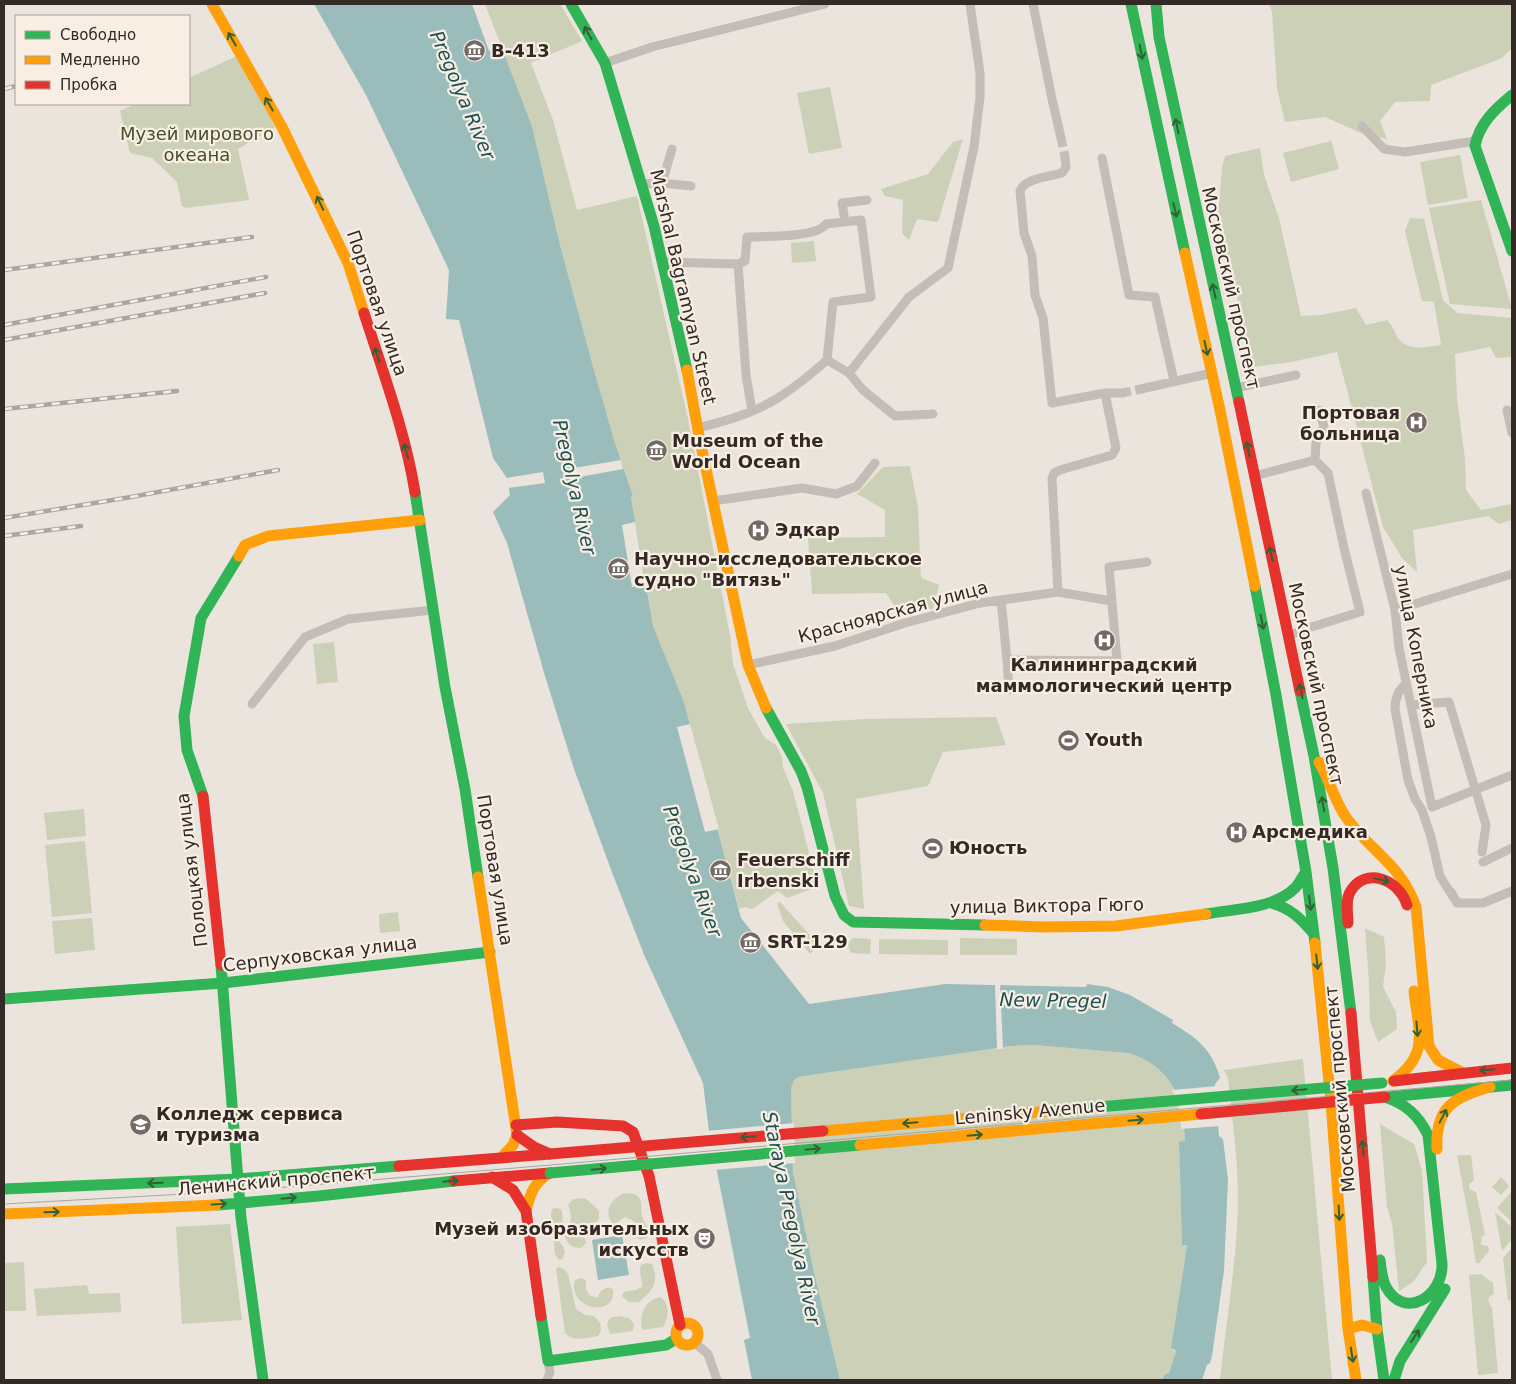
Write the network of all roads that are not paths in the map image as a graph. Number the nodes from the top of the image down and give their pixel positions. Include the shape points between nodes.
1 (212, 4) edge
2 (571, 4) edge
3 (825, 4) edge
4 (970, 4) edge
5 (1033, 4) edge
6 (1131, 4) edge
7 (1156, 4) edge
8 (604, 63) junction
9 (1512, 95) edge
10 (1362, 126) dead end
11 (1061, 138) tunnel mouth
12 (1476, 141) junction
13 (672, 149) dead end
14 (1065, 157) tunnel mouth
15 (1102, 158) dead end
16 (662, 183) junction
17 (642, 184) junction
18 (691, 186) dead end
19 (867, 200) dead end
20 (845, 222) junction
21 (1512, 251) edge
22 (662, 262) junction
23 (738, 264) junction
24 (827, 360) junction
25 (849, 373) junction
26 (1212, 373) junction
27 (1296, 374) dead end
28 (1174, 381) junction
29 (1236, 388) junction
30 (1140, 389) tunnel mouth
31 (1122, 392) tunnel mouth
32 (1105, 393) junction
33 (1319, 410) dead end
34 (1507, 410) dead end
35 (752, 411) junction
36 (933, 414) dead end
37 (697, 428) junction
38 (1512, 433) edge
39 (1315, 460) junction
40 (875, 462) dead end
41 (1254, 476) junction
42 (1366, 493) dead end
43 (1258, 497) junction
44 (1237, 500) junction
45 (713, 501) junction
46 (420, 520) junction
47 (1147, 562) dead end
48 (1512, 574) edge
49 (1058, 592) junction
50 (1001, 600) junction
51 (1112, 601) junction
52 (433, 610) junction
53 (1395, 610) junction
54 (1289, 636) junction
55 (1007, 660) junction
56 (748, 665) junction
57 (1406, 684) junction
58 (1009, 690) dead end
59 (252, 704) dead end
60 (1411, 705) junction
61 (1314, 756) junction
62 (1512, 775) edge
63 (1476, 791) junction
64 (1512, 848) edge
65 (1306, 872) junction
66 (1446, 879) dead end
67 (1512, 891) edge
68 (1452, 897) junction
69 (1271, 904) junction
70 (853, 922) joint
71 (1314, 934) junction
72 (490, 952) junction
73 (223, 983) junction
74 (1349, 991) junction
75 (4, 999) edge
76 (1512, 1068) edge
77 (1463, 1072) junction
78 (1387, 1082) junction
79 (1512, 1084) edge
80 (1490, 1087) junction
81 (1385, 1097) junction
82 (517, 1130) junction
83 (550, 1154) junction
84 (501, 1158) junction
85 (550, 1174) junction
86 (492, 1177) junction
87 (238, 1179) junction
88 (4, 1189) edge
89 (241, 1203) junction
90 (526, 1211) junction
91 (4, 1214) edge
92 (1370, 1231) junction
93 (680, 1325) junction
94 (1348, 1329) junction
95 (1377, 1329) junction
96 (676, 1339) junction
97 (695, 1343) junction
98 (548, 1361) junction
99 (263, 1380) edge
100 (547, 1380) edge
101 (717, 1380) edge
102 (1356, 1380) edge
103 (1384, 1380) edge
104 (1394, 1380) edge

46 -> 1 main road, Портовая улица via 412,468 348,263 282,127
8 -> 2 main road, Marshal Bagramyan Street
3 - 8 street via 652,47
4 - 25 street via 980,73 980,97 974,147 948,268 909,297
5 - 11 street
6 -> 26 main road, Московский проспект
29 -> 7 main road, Московский проспект via 1173,106
8 - 17 main road, Marshal Bagramyan Street
9 - 12 main road via 1487,118
10 - 12 street via 1384,149 1405,152
12 - 21 main road via 1480,164
13 - 16 street
14 - 32 street via 1066,167 1062,173 1028,182 1020,191 1024,233 1032,256 1035,295 1042,318 1052,403
15 - 28 street via 1129,295 1155,297
16 - 17 street
16 - 18 street
17 - 22 main road, Marshal Bagramyan Street
19 - 20 street via 842,203
20 - 23 street via 826,224 824,228 806,234 748,238 745,261
20 - 24 street via 861,220 871,297 833,302
22 - 23 street
22 - 37 main road, Marshal Bagramyan Street
23 - 35 street via 746,375
24 - 25 street
24 - 35 street via 772,402
25 - 36 street via 863,390 895,416
26 - 28 street
26 - 44 main road, Московский проспект
27 - 29 street
28 - 30 street
41 -> 29 main road, Московский проспект
31 - 32 street
32 - 49 street via 1115,452 1112,456 1060,470 1054,473 1052,480
33 - 39 street via 1324,427 1316,443
34 - 38 street
35 - 37 street
37 - 45 main road, Marshal Bagramyan Street
39 - 41 street
39 - 54 street via 1328,473 1360,612
40 - 45 street via 857,486 836,494 802,488
41 - 43 main road, Московский проспект
42 - 53 street, улица Коперника
43 - 44 main road
54 -> 43 main road, Московский проспект
44 -> 65 main road, Московский проспект via 1276,695
45 - 56 main road, Marshal Bagramyan Street
46 - 52 main road, Портовая улица
46 - 73 main road, Полоцкая улица via 287,533 245,545 201,618 184,716 187,750 202,791
47 - 51 street via 1109,567
48 - 53 street
49 - 50 street, Красноярская улица
49 - 51 street, Красноярская улица
50 - 55 street
50 - 56 street, Красноярская улица via 980,602 835,646
51 - 55 street via 1117,661
52 - 59 street via 348,619 305,637
52 - 72 main road, Портовая улица
53 - 57 street, улица Коперника
61 -> 54 main road, Московский проспект
55 - 58 street
56 - 70 main road, Marshal Bagramyan Street via 761,700 801,771 835,896 844,915
57 - 60 street, улица Коперника
57 - 68 street via 1395,699 1395,709 1408,780 1422,810 1440,876
60 - 63 street via 1449,702
60 - 63 street, улица Коперника via 1432,807
74 -> 61 main road, Московский проспект
61 - 77 main road via 1325,770 1348,820 1404,879 1412,892 1429,1046 1438,1061
62 - 63 street
63 - 64 street via 1486,826 1482,857
65 - 69 main road, улица Виктора Гюго via 1296,887
65 -> 71 main road, Московский проспект
66 - 68 street
67 - 68 street via 1483,903 1457,903
69 - 70 main road, улица Виктора Гюго via 1116,926
69 - 71 main road, улица Виктора Гюго via 1295,912
71 -> 94 main road, Московский проспект via 1331,1102
72 - 73 main road, Серпуховская улица
72 - 82 main road, Портовая улица
73 - 75 main road, Серпуховская улица
73 - 87 main road, Полоцкая улица
74 -> 78 main road via 1352,955 1347,906 1349,894 1370,878 1388,881 1404,895 1408,907 1419,1047 1405,1072
92 -> 74 main road, Московский проспект
76 -> 77 main road, Leninsky Avenue
77 - 78 main road, Leninsky Avenue
78 -> 83 main road, Leninsky Avenue, bridge
79 - 80 main road, Leninsky Avenue
80 - 81 main road, Leninsky Avenue
104 -> 80 main road via 1400,1360 1444,1292 1449,1278 1436,1142 1441,1118 1460,1097
85 -> 81 main road, Leninsky Avenue, bridge
81 - 92 main road via 1409,1108 1428,1135 1442,1264 1442,1277 1432,1296 1424,1301 1408,1303 1392,1296 1385,1286 1378,1242
82 - 83 main road via 534,1147
82 - 84 main road via 516,1142
82 - 93 main road via 557,1122 622,1126 633,1132 649,1176
83 - 84 main road, Ленинский проспект
84 - 87 main road, Ленинский проспект
85 - 86 main road, Ленинский проспект
85 - 90 main road via 535,1184
89 -> 86 main road, Ленинский проспект
86 - 90 main road via 509,1186
87 -> 88 main road, Ленинский проспект
87 - 89 main road, Полоцкая улица
91 -> 89 main road, Ленинский проспект
89 - 99 main road, Полоцкая улица
90 - 98 main road
92 - 95 main road, Московский проспект
93 - 96 main road
93 - 97 main road via 688,1323 694,1326 698,1336
94 - 95 main road via 1363,1324
94 -> 102 main road, Московский проспект
95 - 103 main road, Московский проспект
96 - 97 main road via 685,1346
96 - 98 main road via 666,1345
97 - 101 street via 708,1354
98 - 100 street via 550,1372

